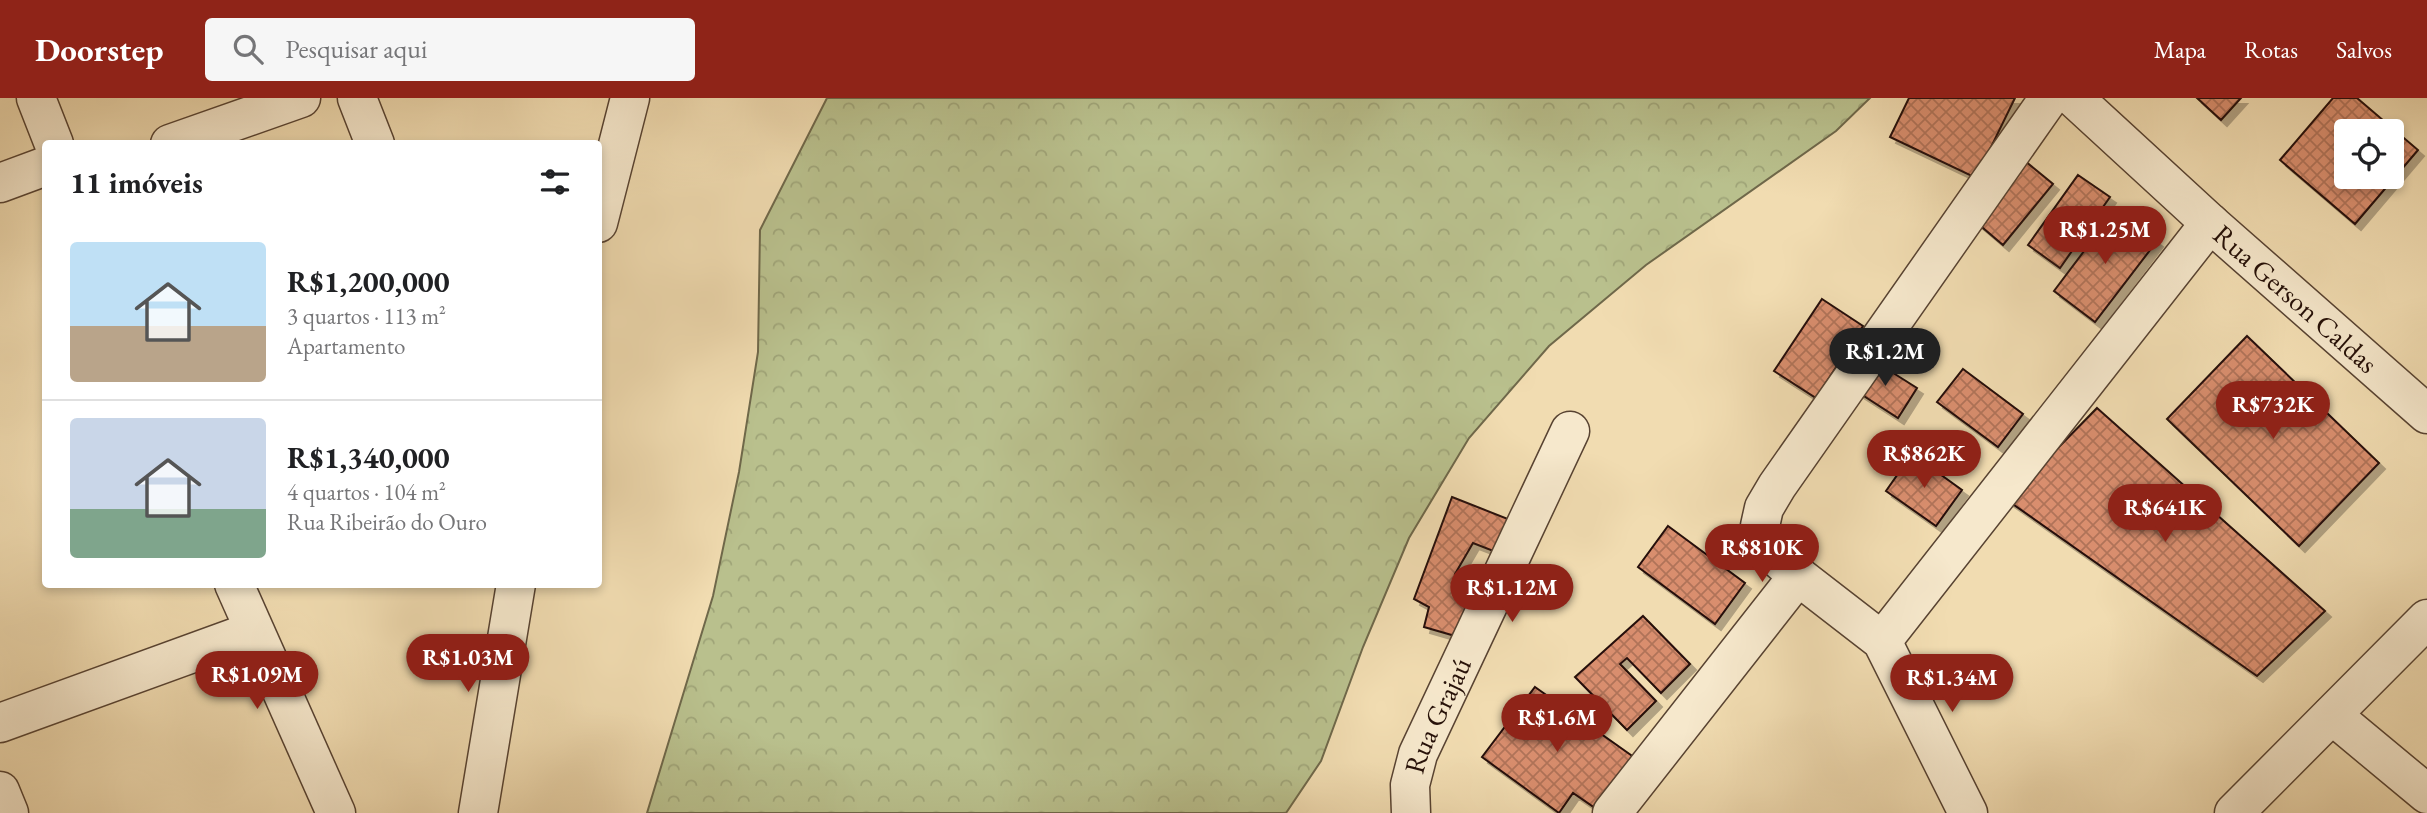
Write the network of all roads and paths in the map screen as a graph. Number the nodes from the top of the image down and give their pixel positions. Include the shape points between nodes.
1 (36, 98) edge
2 (301, 98) edge
3 (357, 98) edge
4 (630, 98) edge
5 (2049, 98) edge
6 (2074, 98) edge
7 (52, 140) edge
8 (181, 140) edge
9 (373, 140) edge
10 (42, 167) edge
11 (0, 183) edge
12 (602, 207) edge
13 (2210, 223) junction
14 (2427, 414) edge
15 (1570, 431) dead end
16 (1798, 576) junction
17 (236, 588) edge
18 (515, 588) edge
19 (2427, 619) edge
20 (254, 631) junction
21 (1882, 641) junction
22 (2332, 715) junction
23 (0, 723) edge
24 (0, 791) edge
25 (2427, 794) edge
26 (9, 813) edge
27 (336, 813) edge
28 (478, 813) edge
29 (1411, 813) edge
30 (1612, 813) edge
31 (1968, 813) edge
32 (2234, 813) edge

1 - 7 street
2 - 8 street
3 - 9 street
4 - 12 street
5 - 16 street via 1764,508 1760,526 1765,547
6 - 13 street, Rua Gerson Caldas
10 - 11 street
13 - 14 street, Rua Gerson Caldas
13 - 21 street
15 - 29 street, Rua Grajaú via 1418,754 1410,785
16 - 21 street
16 - 30 street
17 - 20 street
18 - 28 street
19 - 22 street
20 - 23 street
20 - 27 street
21 - 31 street
22 - 25 street
22 - 32 street
24 - 26 street

